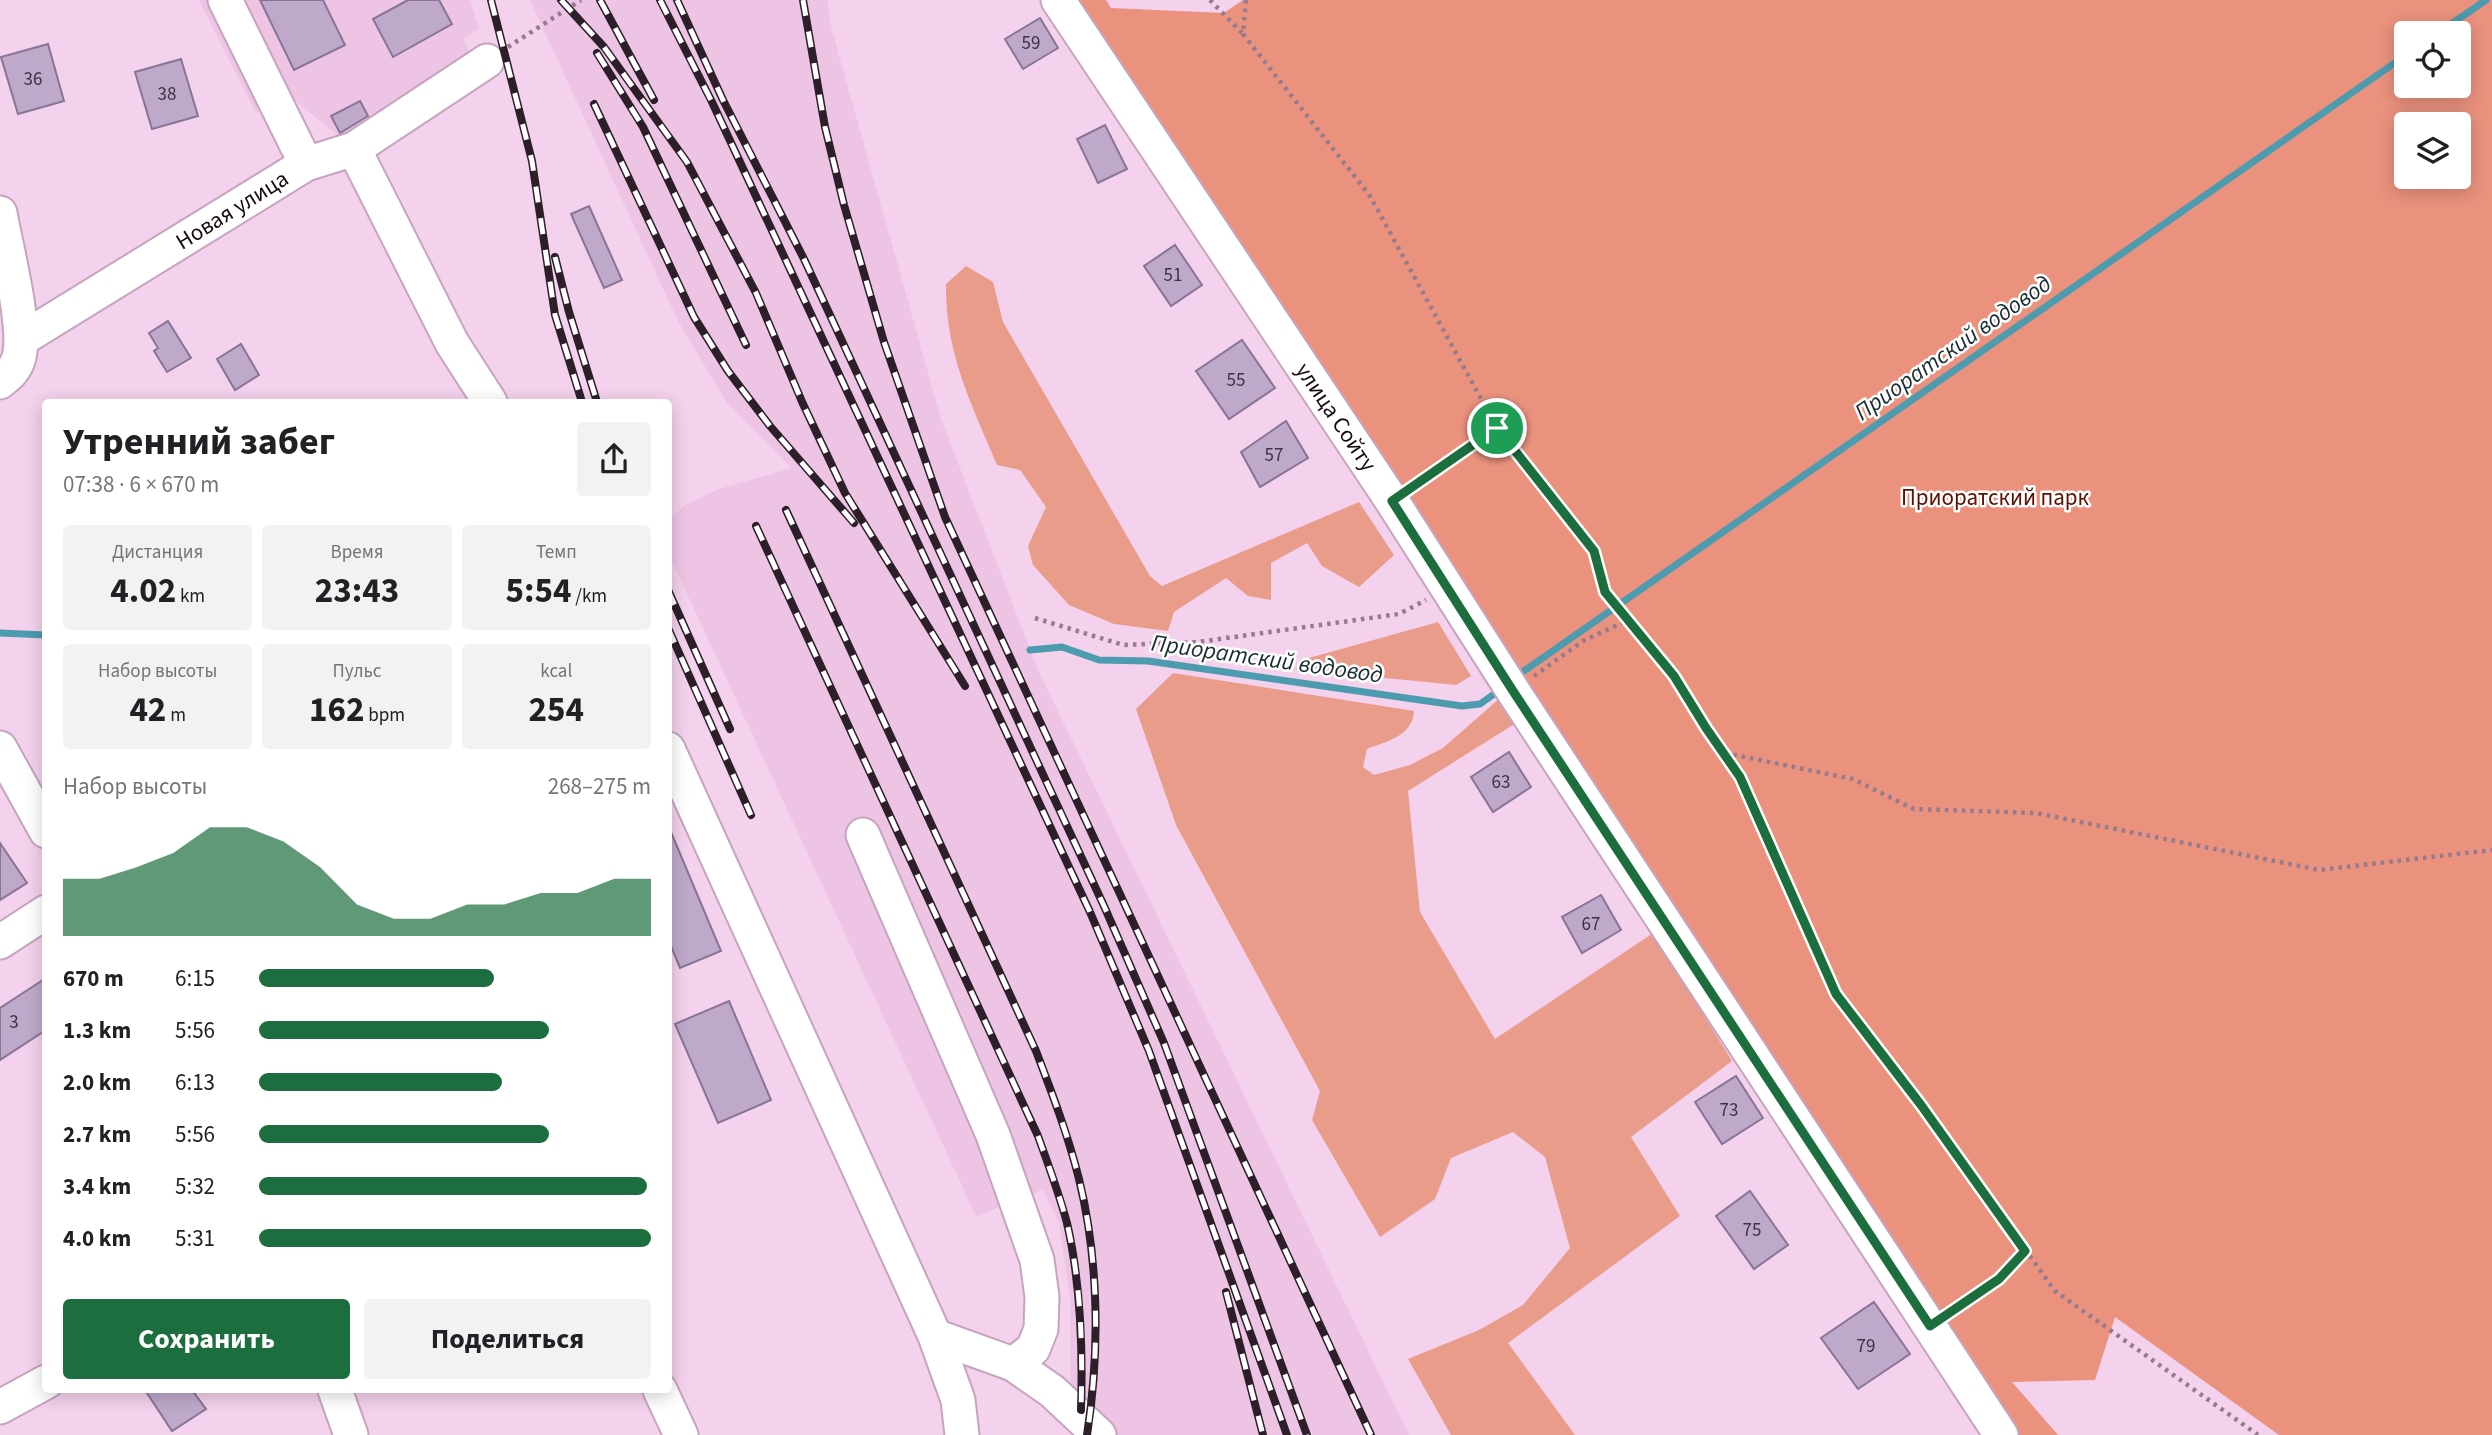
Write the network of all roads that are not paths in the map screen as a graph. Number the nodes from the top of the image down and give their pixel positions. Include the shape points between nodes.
1 (225, 0) edge
2 (1058, 0) edge
3 (486, 61) road end
4 (354, 149) junction
5 (306, 164) junction
6 (0, 213) edge
7 (22, 339) junction
8 (0, 382) edge
9 (488, 399) edge
10 (0, 748) edge
11 (672, 758) edge
12 (42, 824) edge
13 (863, 835) dead end
14 (42, 915) edge
15 (0, 942) edge
16 (936, 1336) junction
17 (1013, 1364) junction
18 (42, 1384) edge
19 (336, 1393) edge
20 (661, 1393) edge
21 (0, 1407) edge
22 (351, 1435) edge
23 (681, 1435) edge
24 (962, 1435) edge
25 (1099, 1435) edge
26 (2001, 1435) edge

1 - 5 street
2 - 26 street, улица Сойту via 1392,501
3 - 4 street, Новая улица
4 - 5 street, Новая улица
4 - 9 street via 452,343
5 - 7 street, Новая улица
6 - 7 street
7 - 8 street via 19,360
10 - 12 street
11 - 16 street
13 - 17 street via 993,1135 1037,1260 1041,1329 1033,1349
14 - 15 street
16 - 17 street
16 - 24 street via 958,1400
17 - 25 street via 1052,1391
18 - 21 street
19 - 22 street
20 - 23 street

